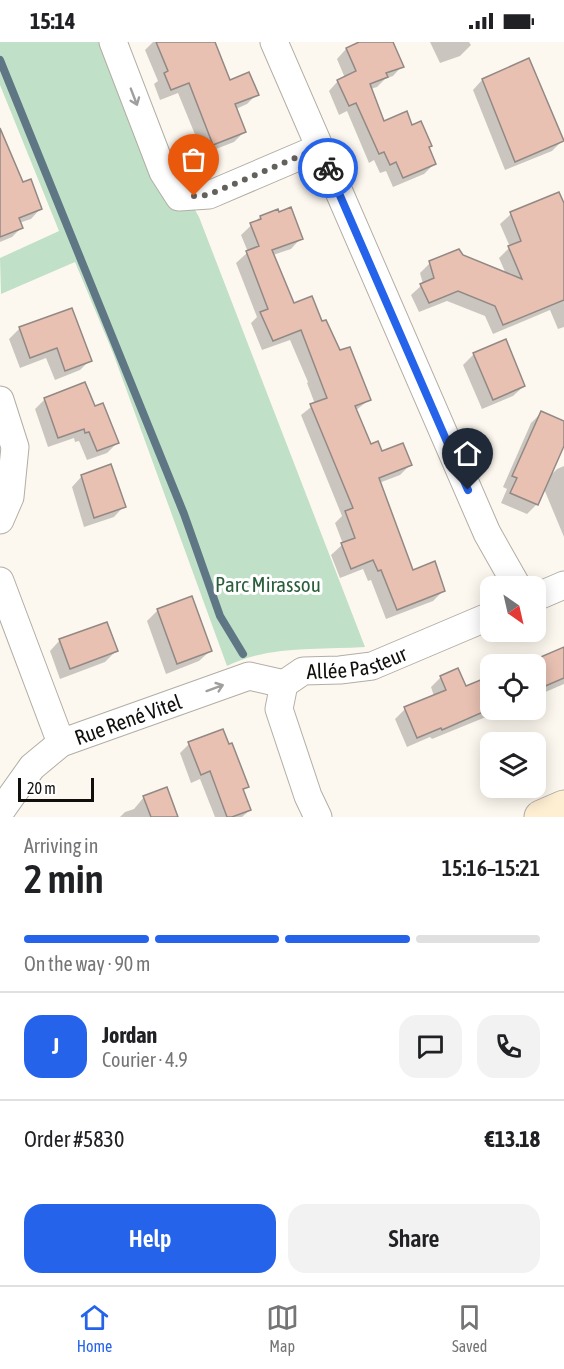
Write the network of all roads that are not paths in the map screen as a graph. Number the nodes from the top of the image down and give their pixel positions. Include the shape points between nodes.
1 (113, 42) edge
2 (274, 42) edge
3 (319, 148) junction
4 (0, 400) edge
5 (0, 520) edge
6 (512, 576) edge
7 (0, 581) edge
8 (564, 585) edge
9 (546, 593) edge
10 (480, 620) edge
11 (284, 684) junction
12 (62, 743) junction
13 (564, 808) edge
14 (0, 812) edge
15 (318, 817) edge
16 (541, 817) edge
17 (552, 817) edge

1 -> 3 street via 163,172 179,197 208,195
2 - 3 street
3 - 6 street via 486,533
4 - 5 street via 15,447 10,497
7 - 12 street
8 - 9 street
10 - 11 street, Allée Pasteur via 372,666 303,671
12 -> 11 street, Rue René Vitel via 249,676
11 - 15 street, Allée Pasteur via 279,709
12 - 14 street, Rue René Vitel via 32,767
13 - 16 main road
13 - 17 main road

